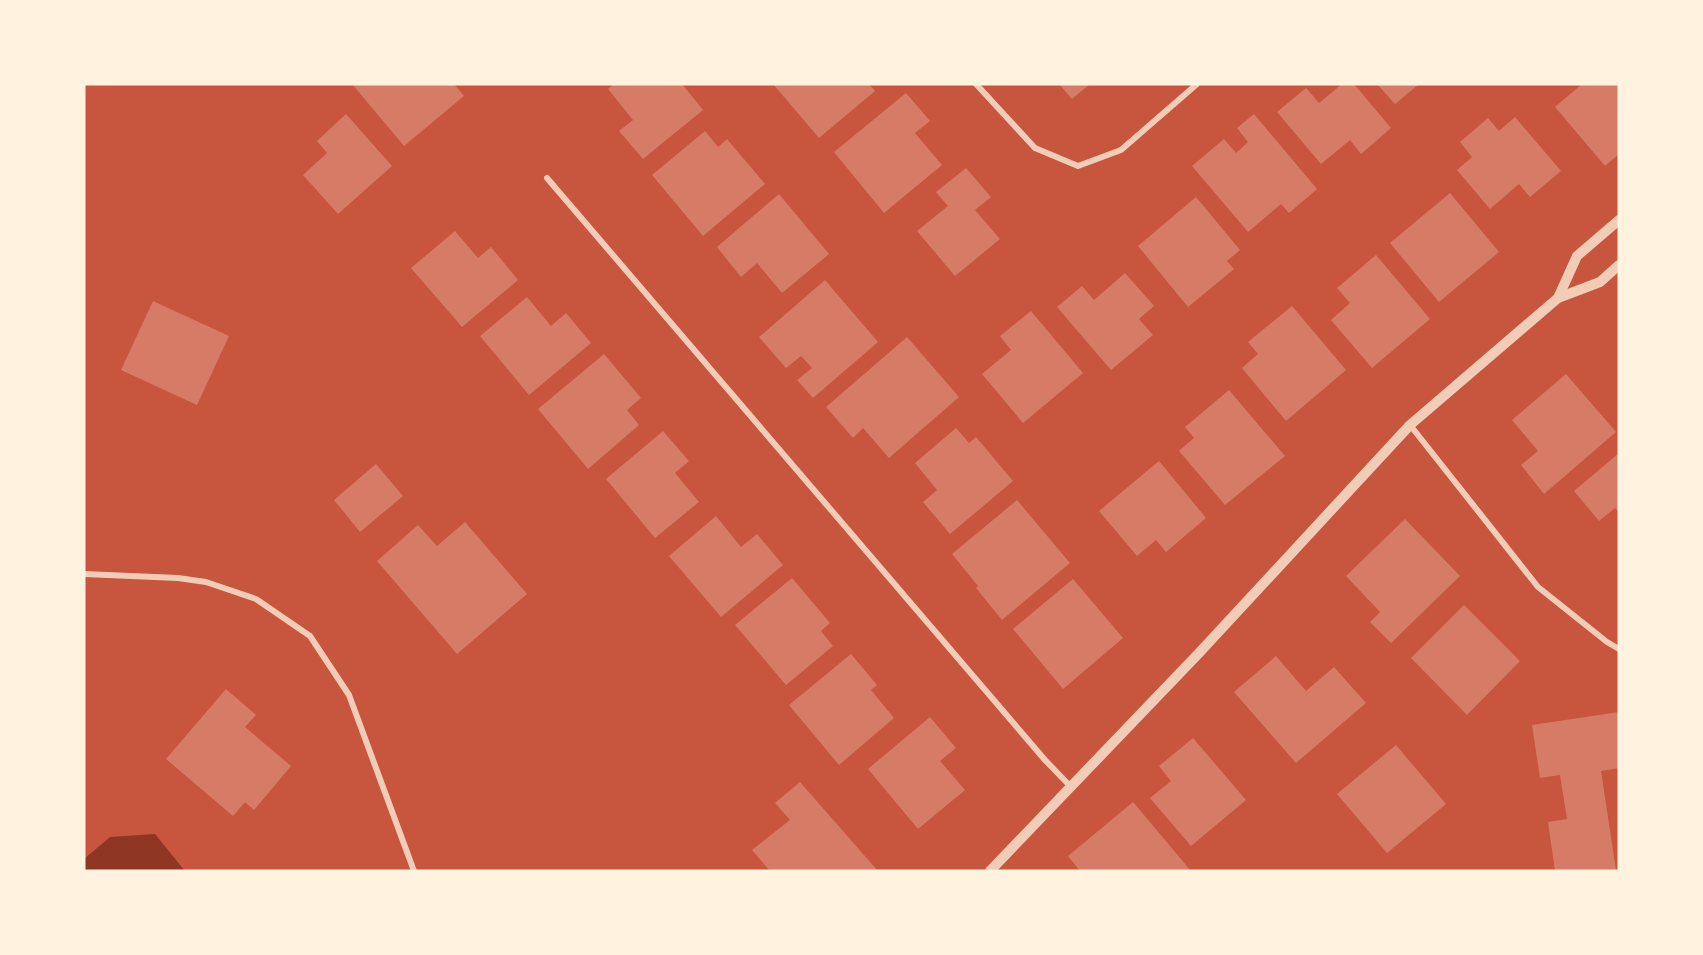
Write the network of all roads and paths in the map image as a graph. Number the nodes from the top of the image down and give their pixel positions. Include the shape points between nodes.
1 (976, 84) edge
2 (1197, 84) edge
3 (547, 178) dead end
4 (1619, 220) edge
5 (1619, 265) edge
6 (1558, 298) junction
7 (1410, 425) junction
8 (84, 574) edge
9 (1619, 649) edge
10 (1071, 787) junction
11 (414, 871) edge
12 (990, 871) edge

1 - 2 street via 1035,148 1078,166 1121,150
3 - 10 street
4 - 6 street via 1577,256
5 - 6 street via 1600,282
6 - 7 street
7 - 9 street via 1538,586
7 - 10 street
8 - 11 street via 206,582 256,599 310,636 349,695
10 - 12 street

